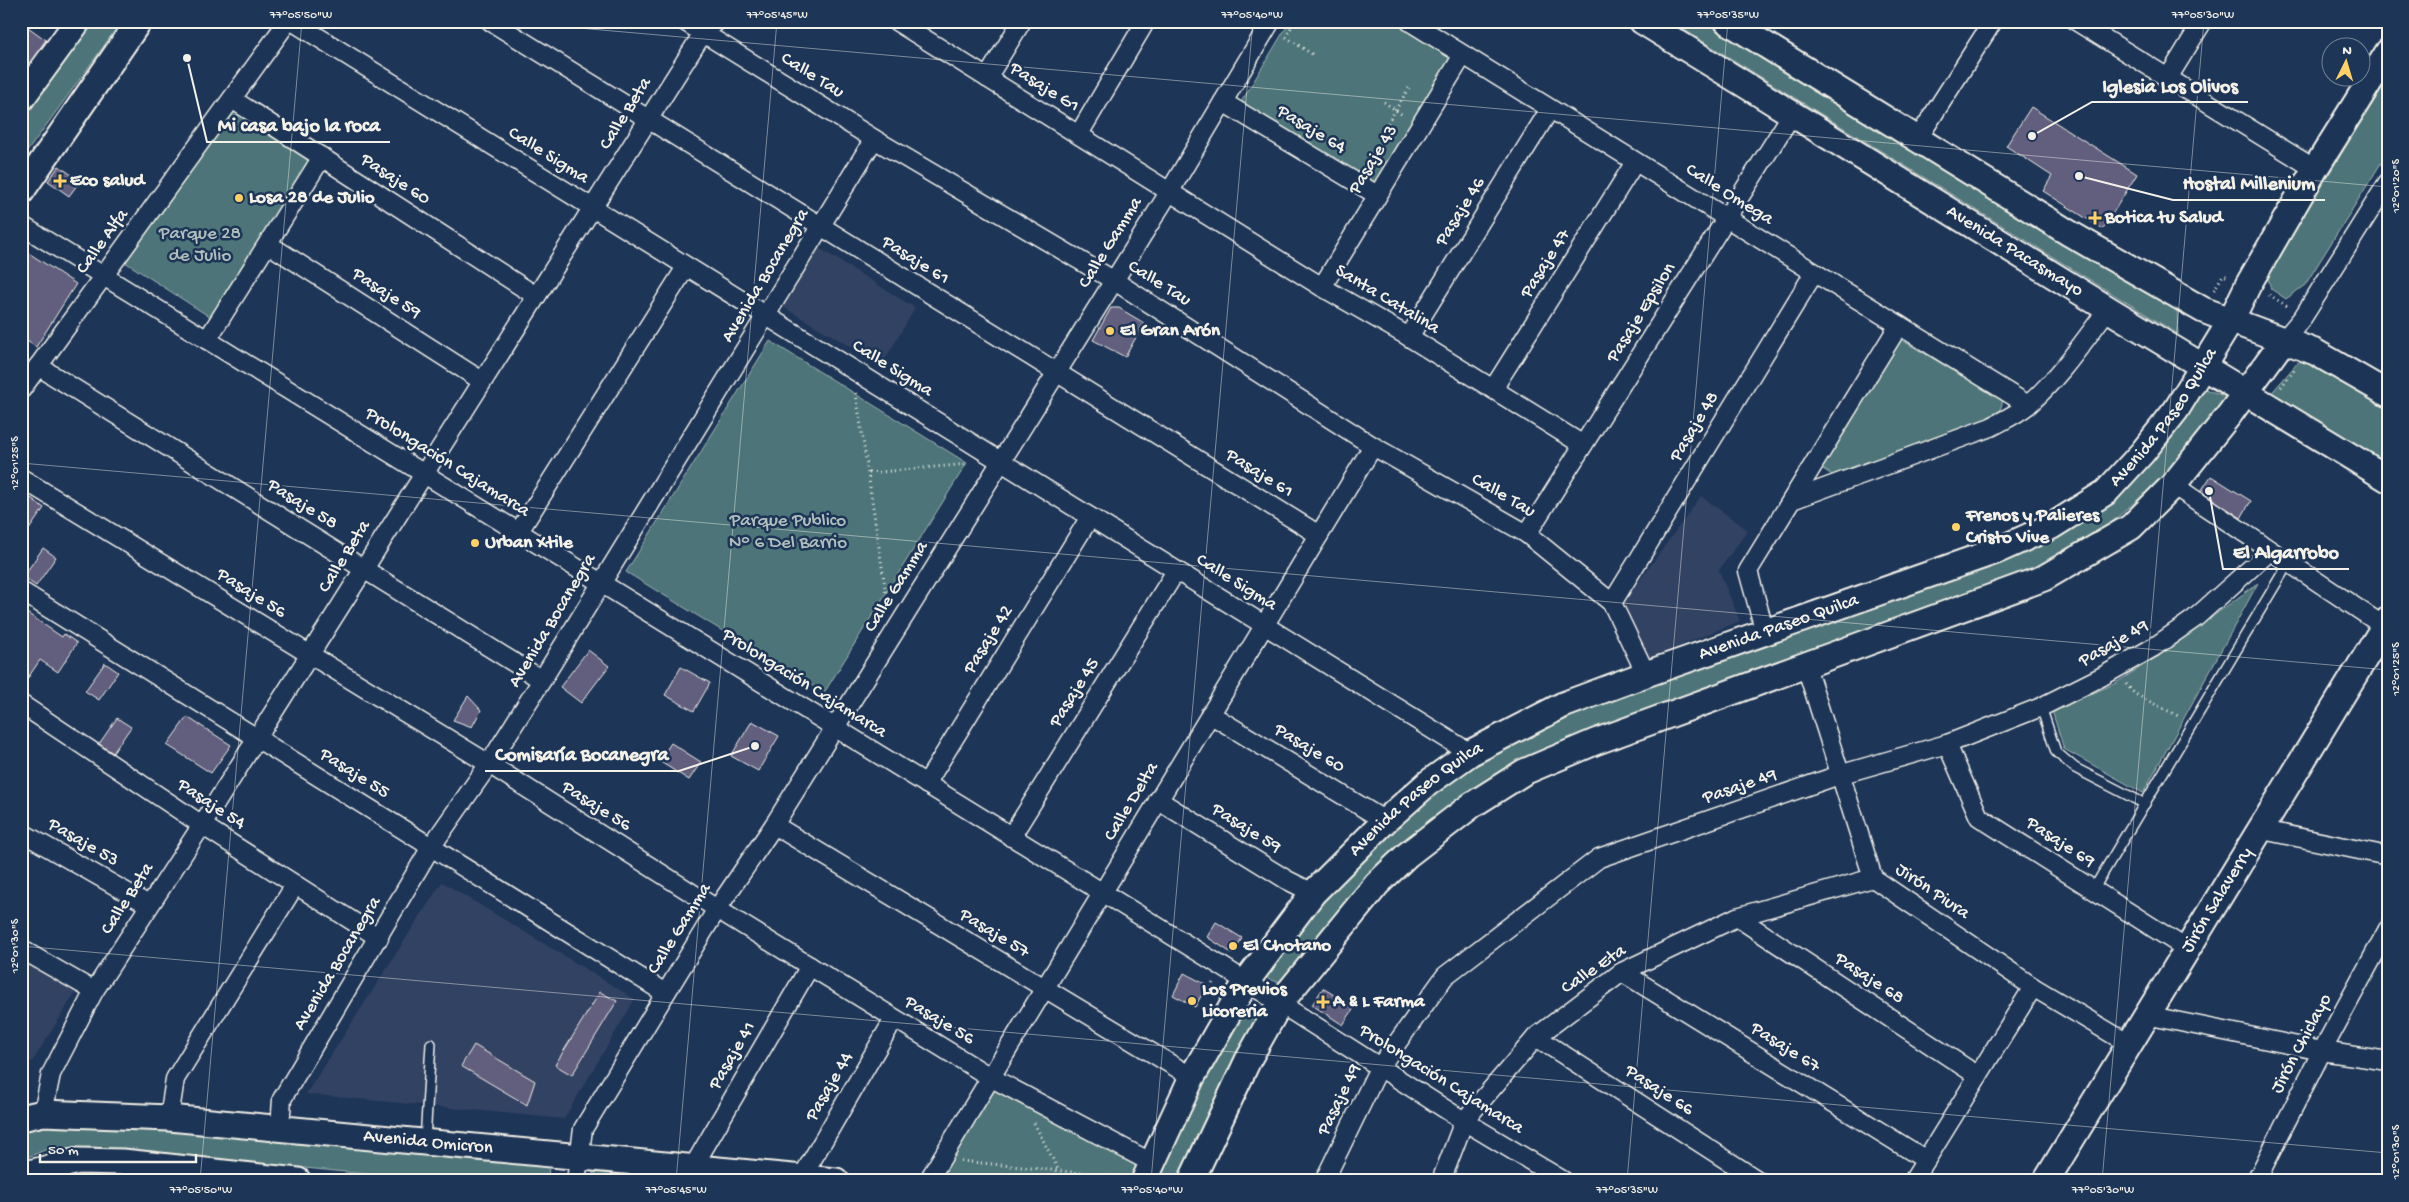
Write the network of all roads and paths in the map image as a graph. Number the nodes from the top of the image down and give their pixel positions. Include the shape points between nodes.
1 (78, 21) edge
2 (138, 21) edge
3 (288, 21) edge
4 (292, 21) edge
5 (490, 21) edge
6 (684, 21) edge
7 (716, 21) edge
8 (1022, 21) edge
9 (1146, 21) edge
10 (1271, 21) edge
11 (1409, 21) edge
12 (1642, 21) edge
13 (1727, 21) edge
14 (1993, 21) edge
15 (2076, 21) edge
16 (2203, 21) edge
17 (900, 22) edge
18 (703, 34) junction
19 (1286, 37) dead end
20 (2388, 52) edge
21 (1312, 54) dead end
22 (1462, 55) junction
23 (987, 78) junction
24 (2168, 78) junction
25 (1410, 86) dead end
26 (21, 99) edge
27 (232, 99) junction
28 (1223, 102) junction
29 (1384, 102) dead end
30 (1550, 109) junction
31 (1396, 110) junction
32 (1792, 114) junction
33 (1408, 118) dead end
34 (647, 120) junction
35 (1079, 134) junction
36 (1380, 136) dead end
37 (874, 139) junction
38 (1916, 140) junction
39 (322, 157) junction
40 (1635, 162) junction
41 (2315, 169) junction
42 (2388, 182) edge
43 (1170, 190) junction
44 (21, 192) edge
45 (1377, 195) junction
46 (592, 208) junction
47 (1727, 219) junction
48 (21, 225) edge
49 (820, 228) junction
50 (268, 244) junction
51 (686, 267) junction
52 (1814, 273) junction
53 (104, 276) junction
54 (2234, 279) dead end
55 (1113, 280) junction
56 (1322, 287) junction
57 (2266, 293) dead end
58 (2211, 294) dead end
59 (536, 296) junction
60 (2288, 307) dead end
61 (2108, 309) junction
62 (766, 317) junction
63 (2230, 322) junction
64 (1899, 325) junction
65 (1409, 337) junction
66 (207, 340) junction
67 (2283, 341) junction
68 (38, 366) junction
69 (2204, 367) junction
70 (2296, 368) dead end
71 (853, 370) junction
72 (1055, 373) junction
73 (482, 381) junction
74 (1493, 388) junction
75 (21, 390) edge
76 (2278, 390) dead end
77 (2244, 392) junction
78 (2388, 394) edge
79 (2028, 405) junction
80 (1373, 446) junction
81 (1583, 446) junction
82 (1000, 462) junction
83 (423, 473) junction
84 (869, 473) junction
85 (21, 478) edge
86 (2388, 479) edge
87 (2173, 485) junction
88 (1792, 500) junction
89 (1090, 517) junction
90 (518, 533) junction
91 (1527, 534) junction
92 (1319, 535) junction
93 (2270, 551) junction
94 (2289, 562) junction
95 (363, 568) junction
96 (1176, 571) junction
97 (600, 583) junction
98 (21, 591) edge
99 (1612, 603) junction
100 (2387, 625) edge
101 (1264, 626) junction
102 (1765, 632) junction
103 (892, 635) junction
104 (309, 654) junction
105 (1806, 666) junction
106 (2113, 671) junction
107 (1646, 674) junction
108 (542, 680) junction
109 (21, 704) edge
110 (2040, 707) junction
111 (1210, 714) junction
112 (2193, 724) junction
113 (835, 728) junction
114 (255, 738) junction
115 (1947, 744) junction
116 (1470, 753) junction
117 (489, 764) junction
118 (1842, 774) junction
119 (926, 784) junction
120 (1158, 800) junction
121 (2145, 804) junction
122 (1385, 821) junction
123 (202, 825) junction
124 (774, 825) junction
125 (2258, 829) junction
126 (21, 832) edge
127 (1011, 837) junction
128 (432, 847) junction
129 (2388, 856) edge
130 (1873, 878) junction
131 (295, 885) junction
132 (2093, 890) junction
133 (1102, 893) junction
134 (1313, 893) junction
135 (149, 905) junction
136 (717, 909) junction
137 (1737, 917) junction
138 (2388, 929) edge
139 (379, 938) junction
140 (2186, 948) junction
141 (21, 949) edge
142 (810, 966) junction
143 (1622, 972) junction
144 (1246, 982) junction
145 (2033, 987) junction
146 (1044, 989) junction
147 (94, 991) junction
148 (665, 993) junction
149 (1280, 1003) junction
150 (2146, 1015) junction
151 (894, 1019) junction
152 (1536, 1037) junction
153 (431, 1044) dead end
154 (2129, 1044) junction
155 (2322, 1051) junction
156 (2388, 1061) edge
157 (1379, 1068) junction
158 (1978, 1076) junction
159 (990, 1077) junction
160 (1192, 1077) junction
161 (1030, 1114) dead end
162 (32, 1116) edge
163 (169, 1118) junction
164 (1464, 1121) junction
165 (280, 1128) junction
166 (425, 1142) junction
167 (941, 1159) junction
168 (1926, 1160) junction
169 (693, 1167) junction
170 (577, 1169) edge
171 (1059, 1171) junction
172 (1139, 1174) edge
173 (28, 1175) edge
174 (802, 1177) junction
175 (298, 1181) edge
176 (836, 1181) edge
177 (928, 1181) edge
178 (1191, 1181) edge
179 (1324, 1181) edge
180 (1441, 1181) edge
181 (1564, 1181) edge
182 (1759, 1181) edge
183 (1913, 1181) edge
184 (2046, 1181) edge
185 (2256, 1181) edge

1 - 26 main road
2 - 44 main road
3 - 27 street, Calle Alfa
4 - 46 street, Calle Sigma
5 - 34 street, Pasaje 61
6 - 18 street, Calle Tau
7 - 18 street, Calle Beta
8 - 23 street
9 - 35 street
10 - 28 street, Calle Gamma
11 - 22 street, Calle Omega
12 - 32 main road, Avenida Pacasmayo
13 - 38 main road
14 - 38 street
15 - 24 street
16 - 24 street
17 - 23 street, Pasaje G1
18 - 34 street, Calle Beta
18 - 37 street, Calle Tau
19 - 21 path
20 - 41 main road, Avenida Paseo Quilca
22 - 30 street, Calle Omega
22 - 45 street, Pasaje 43
23 - 35 street, Pasaje G1
24 - 41 street
25 - 31 path
27 - 39 street, Pasaje 60
27 - 53 street, Calle Alfa
28 - 43 street, Calle Gamma
28 - 45 street, Pasaje 64
29 - 31 path
30 - 40 street, Calle Omega
30 - 65 street, Pasaje 46
31 - 33 path
31 - 36 path
32 - 47 street, Pasaje Epsilon
32 - 61 main road, Avenida Pacasmayo
34 - 46 street, Calle Beta
34 - 49 street, Pasaje 61
35 - 43 street, Pasaje G1
37 - 49 street, Avenida Bocanegra
37 - 55 street, Calle Tau
38 - 63 main road via 2069,233 2203,310
39 - 50 street
39 - 59 street, Pasaje 60
40 - 47 street, Calle Omega
40 - 74 street, Pasaje 47
41 - 63 main road, Avenida Paseo Quilca
42 - 67 street, Avenida Paseo Quilca via 2303,317
43 - 55 street, Calle Gamma
43 - 56 street, Santa Catalina
45 - 56 street, Pasaje 43
46 - 51 street, Calle Sigma
46 - 59 street, Calle Beta
47 - 52 street, Calle Omega
47 - 81 street, Pasaje Epsilon
48 - 53 street, Prolongación Cajamarca
49 - 62 street, Avenida Bocanegra
49 - 72 street, Pasaje 61
50 - 66 street
50 - 73 street, Pasaje 59
51 - 62 street, Calle Sigma
51 - 90 street
52 - 64 street, Calle Omega
52 - 99 street, Pasaje 48
53 - 66 street, Prolongación Cajamarca
53 - 68 street, Calle Alfa
54 - 58 path via 2223,275
55 - 72 street, Calle Gamma
55 - 80 street, Calle Tau
56 - 65 street, Santa Catalina
57 - 60 path
59 - 73 street, Calle Beta
61 - 69 main road, Avenida Pacasmayo
61 - 79 street via 2053,380
62 - 71 street, Calle Sigma
62 - 97 street, Avenida Bocanegra
63 - 67 main road
63 - 69 main road, Avenida Paseo Quilca
64 - 79 street, Calle Omega
64 - 88 street
65 - 74 street, Santa Catalina
66 - 83 street, Prolongación Cajamarca
67 - 77 main road, Avenida Paseo Quilca
67 - 78 main road via 2315,352
68 - 75 street, Calle Alfa
68 - 95 street, Pasaje 58
69 - 77 main road, Avenida Pacasmayo
69 - 102 main road, Avenida Paseo Quilca via 2176,410 2106,492 2052,526 1996,552
70 - 76 path
71 - 82 street, Calle Sigma
71 - 84 path
72 - 82 street, Calle Gamma
72 - 92 street, Pasaje 61
73 - 83 street, Calle Beta
74 - 81 street, Santa Catalina
77 - 86 main road, Avenida Pacasmayo
77 - 87 main road, Avenida Paseo Quilca
79 - 88 street via 1991,427
80 - 91 street, Calle Tau
80 - 92 street, Calle Delta
81 - 91 street, Pasaje Epsilon
82 - 84 path
82 - 89 street, Calle Sigma
82 - 103 street, Calle Gamma
83 - 90 street, Prolongación Cajamarca
83 - 95 street, Calle Beta
84 - 103 path
85 - 104 street, Pasaje 56
87 - 93 street
87 - 105 main road, Avenida Paseo Quilca via 2131,527 2044,578
88 - 102 street via 1748,571
89 - 96 street, Calle Sigma
89 - 119 street, Pasaje 42
90 - 97 street, Prolongación Cajamarca
91 - 99 street, Calle Tau
92 - 101 street, Calle Delta
93 - 94 street
93 - 106 street, Pasaje 49 via 2194,619
94 - 100 street
94 - 112 lane
95 - 104 street, Calle Beta
95 - 108 street, Pasaje 58
96 - 101 street, Calle Sigma
96 - 127 street, Pasaje 45
97 - 108 street, Avenida Bocanegra
97 - 113 street, Prolongación Cajamarca
98 - 114 street, Pasaje 55
99 - 107 street, Calle Tau
100 - 125 main road, Jirón Salaverry
101 - 111 street, Calle Delta
101 - 116 street, Calle Sigma
102 - 107 main road, Avenida Paseo Quilca
103 - 113 street, Calle Gamma
104 - 114 street, Calle Beta
104 - 117 street, Pasaje 56
105 - 118 street, Jirón Piura
105 - 149 main road, Avenida Paseo Quilca via 1595,742 1524,772 1472,805 1407,855 1377,884
106 - 110 street, Pasaje 49
106 - 112 path via 2136,694
107 - 116 main road, Avenida Paseo Quilca via 1563,705
108 - 117 street, Avenida Bocanegra
109 - 123 street, Pasaje 54
110 - 115 street, Pasaje 49
110 - 121 lane via 2056,752 2075,768
111 - 120 street, Calle Delta
111 - 122 street, Pasaje 60
112 - 121 lane
113 - 119 street, Prolongación Cajamarca
113 - 124 street, Calle Gamma
114 - 123 street, Calle Beta
114 - 128 street, Pasaje 55
115 - 118 street, Pasaje 49
115 - 132 street, Pasaje 69 via 1978,817
116 - 122 main road, Avenida Paseo Quilca via 1428,783
117 - 128 street, Avenida Bocanegra
117 - 136 street, Pasaje 56
118 - 130 street, Jirón Piura
118 - 157 street, Pasaje 49 via 1599,858 1445,976
119 - 127 street, Prolongación Cajamarca
120 - 133 street, Calle Delta
120 - 134 street, Pasaje 59
121 - 132 lane
122 - 134 main road, Avenida Paseo Quilca
123 - 131 street, Pasaje 54
123 - 135 street, Calle Beta
124 - 136 street, Calle Gamma
124 - 146 street, Pasaje 57
125 - 129 street
125 - 140 main road, Jirón Salaverry
126 - 135 street, Pasaje 53
127 - 133 street, Prolongación Cajamarca
128 - 139 street, Avenida Bocanegra
128 - 148 street, Pasaje 55
130 - 137 street, Calle Eta
130 - 145 street, Jirón Piura
131 - 139 street, Pasaje 54
131 - 163 street via 175,1079
132 - 140 street, Pasaje 69
133 - 144 street, Prolongación Cajamarca
133 - 146 street, Calle Delta
134 - 144 main road, Avenida Paseo Quilca
135 - 147 street, Calle Beta
136 - 142 street, Pasaje 56
136 - 148 street, Calle Gamma
137 - 143 street, Calle Eta
137 - 158 street, Pasaje 68
138 - 155 street, Jirón Chiclayo
139 - 165 street, Avenida Bocanegra via 282,1099
140 - 150 main road, Jirón Salaverry
141 - 147 street
142 - 151 street, Pasaje 56
142 - 169 street, Pasaje 41
143 - 152 street, Calle Eta
143 - 168 street, Pasaje 67
144 - 149 street, Prolongación Cajamarca
144 - 160 main road, Avenida Paseo Quilca
145 - 154 street, Jirón Piura
145 - 158 street
146 - 159 street, Calle Delta
146 - 160 street, Pasaje 57
147 - 162 street, Calle Beta
148 - 170 street, Calle Gamma via 584,1129
149 - 157 street, Prolongación Cajamarca
149 - 178 main road, Avenida Paseo Quilca via 1248,1060
150 - 154 main road, Jirón Salaverry
150 - 155 street
151 - 159 street, Pasaje 56
151 - 174 street, Pasaje 44
152 - 164 street, Calle Eta
152 - 182 street, Pasaje 66
153 - 166 lane
154 - 184 main road, Jirón Salaverry
155 - 156 street
155 - 185 street, Jirón Chiclayo
157 - 164 street, Prolongación Cajamarca
157 - 179 street, Pasaje 49
158 - 168 street
159 - 167 street, Calle Delta
159 - 172 street, Pasaje 56
160 - 172 main road, Avenida Paseo Quilca
161 - 171 path
162 - 163 main road, Avenida Omicron
163 - 165 main road, Avenida Omicron
164 - 180 street, Calle Eta
164 - 181 street, Prolongación Cajamarca
165 - 166 main road, Avenida Omicron
166 - 170 main road, Avenida Omicron
167 - 171 path
167 - 177 street, Calle Delta
168 - 183 street
169 - 170 main road, Avenida Omicron
169 - 174 main road, Avenida Omicron
171 - 172 path
173 - 175 main road via 78,1161 122,1162
174 - 176 main road, Avenida Omicron

